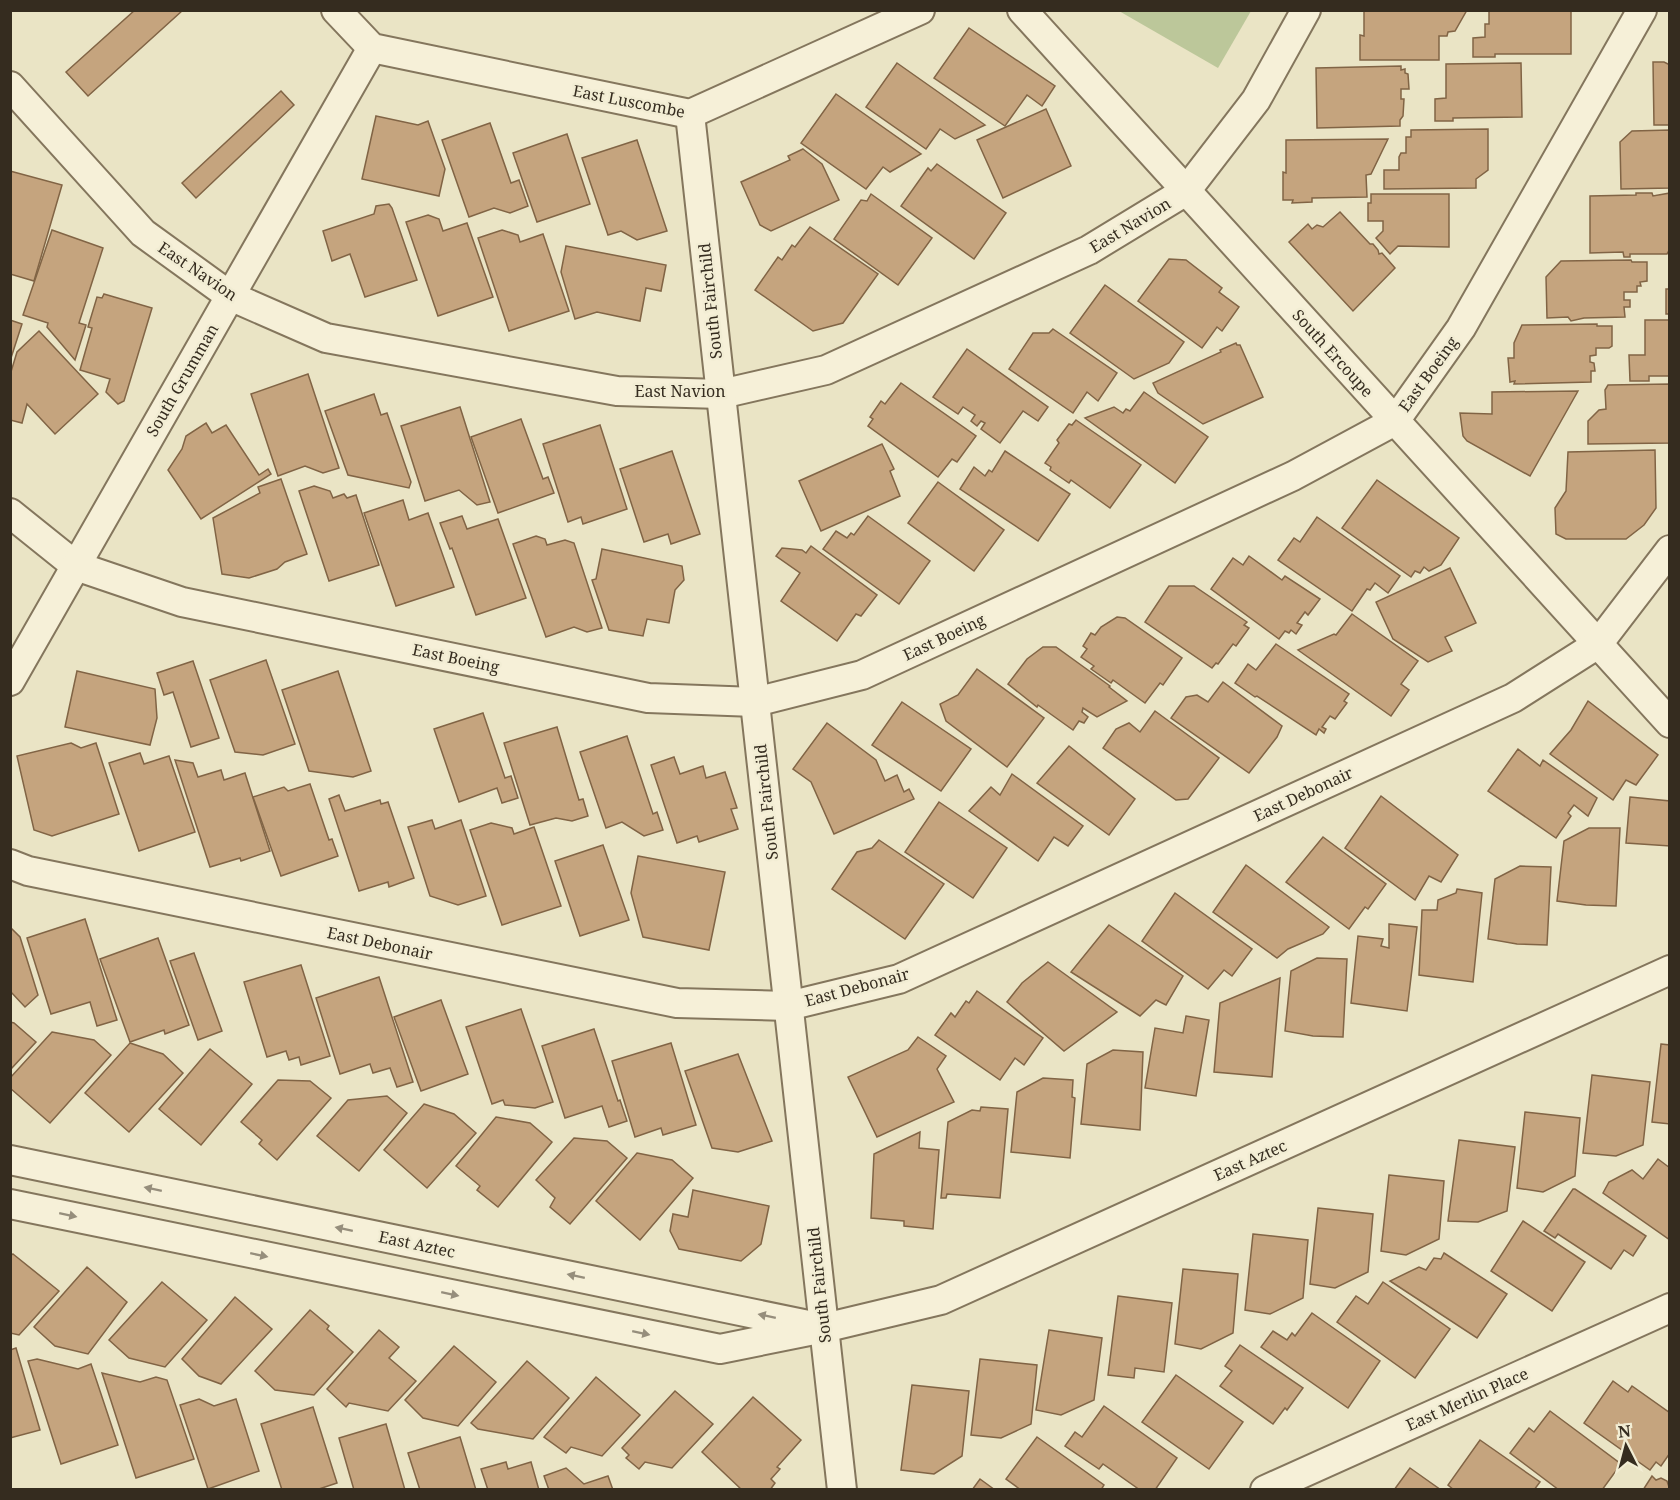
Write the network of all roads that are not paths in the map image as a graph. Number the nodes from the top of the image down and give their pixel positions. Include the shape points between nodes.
1 (336, 10) edge
2 (920, 10) edge
3 (1022, 10) edge
4 (1306, 10) edge
5 (1642, 10) edge
6 (372, 48) junction
7 (10, 86) edge
8 (690, 114) junction
9 (1186, 191) junction
10 (230, 296) junction
11 (720, 394) junction
12 (1395, 421) junction
13 (10, 513) edge
14 (1670, 550) edge
15 (76, 566) junction
16 (1598, 644) junction
17 (10, 681) edge
18 (755, 702) junction
19 (1670, 723) edge
20 (10, 864) edge
21 (1670, 970) edge
22 (788, 1006) junction
23 (10, 1160) edge
24 (10, 1204) edge
25 (1670, 1308) edge
26 (824, 1328) junction
27 (842, 1490) edge
28 (1265, 1490) edge

1 - 6 lane
2 - 8 lane, East Luscombe
3 - 9 lane, South Ercoupe
4 - 9 lane, East Navion via 1256,100
5 - 12 lane, East Boeing via 1461,328
6 - 8 lane, East Luscombe
6 - 10 lane, South Grumman
7 - 10 lane, East Navion via 143,233
8 - 11 lane, South Fairchild
9 - 11 lane, East Navion via 1089,250 825,370
9 - 12 lane, South Ercoupe
10 - 11 lane, East Navion via 326,338 617,391
10 - 15 lane, South Grumman
11 - 18 lane, South Fairchild
12 - 16 lane, South Ercoupe
12 - 18 lane, East Boeing via 1293,476 862,675
13 - 15 lane, East Boeing
14 - 16 lane, East Debonair
15 - 17 lane, South Grumman
15 - 18 lane, East Boeing via 182,602 648,698
16 - 19 lane, South Ercoupe
16 - 22 lane, East Debonair via 1513,698 899,979
18 - 22 lane, South Fairchild
20 - 22 lane, East Debonair via 28,871 677,1003
21 - 26 lane, East Aztec via 940,1300
22 - 26 lane, South Fairchild
26 -> 23 lane, East Aztec
24 -> 26 lane, East Aztec via 720,1349
25 - 28 lane, East Merlin Place
26 - 27 lane, South Fairchild

